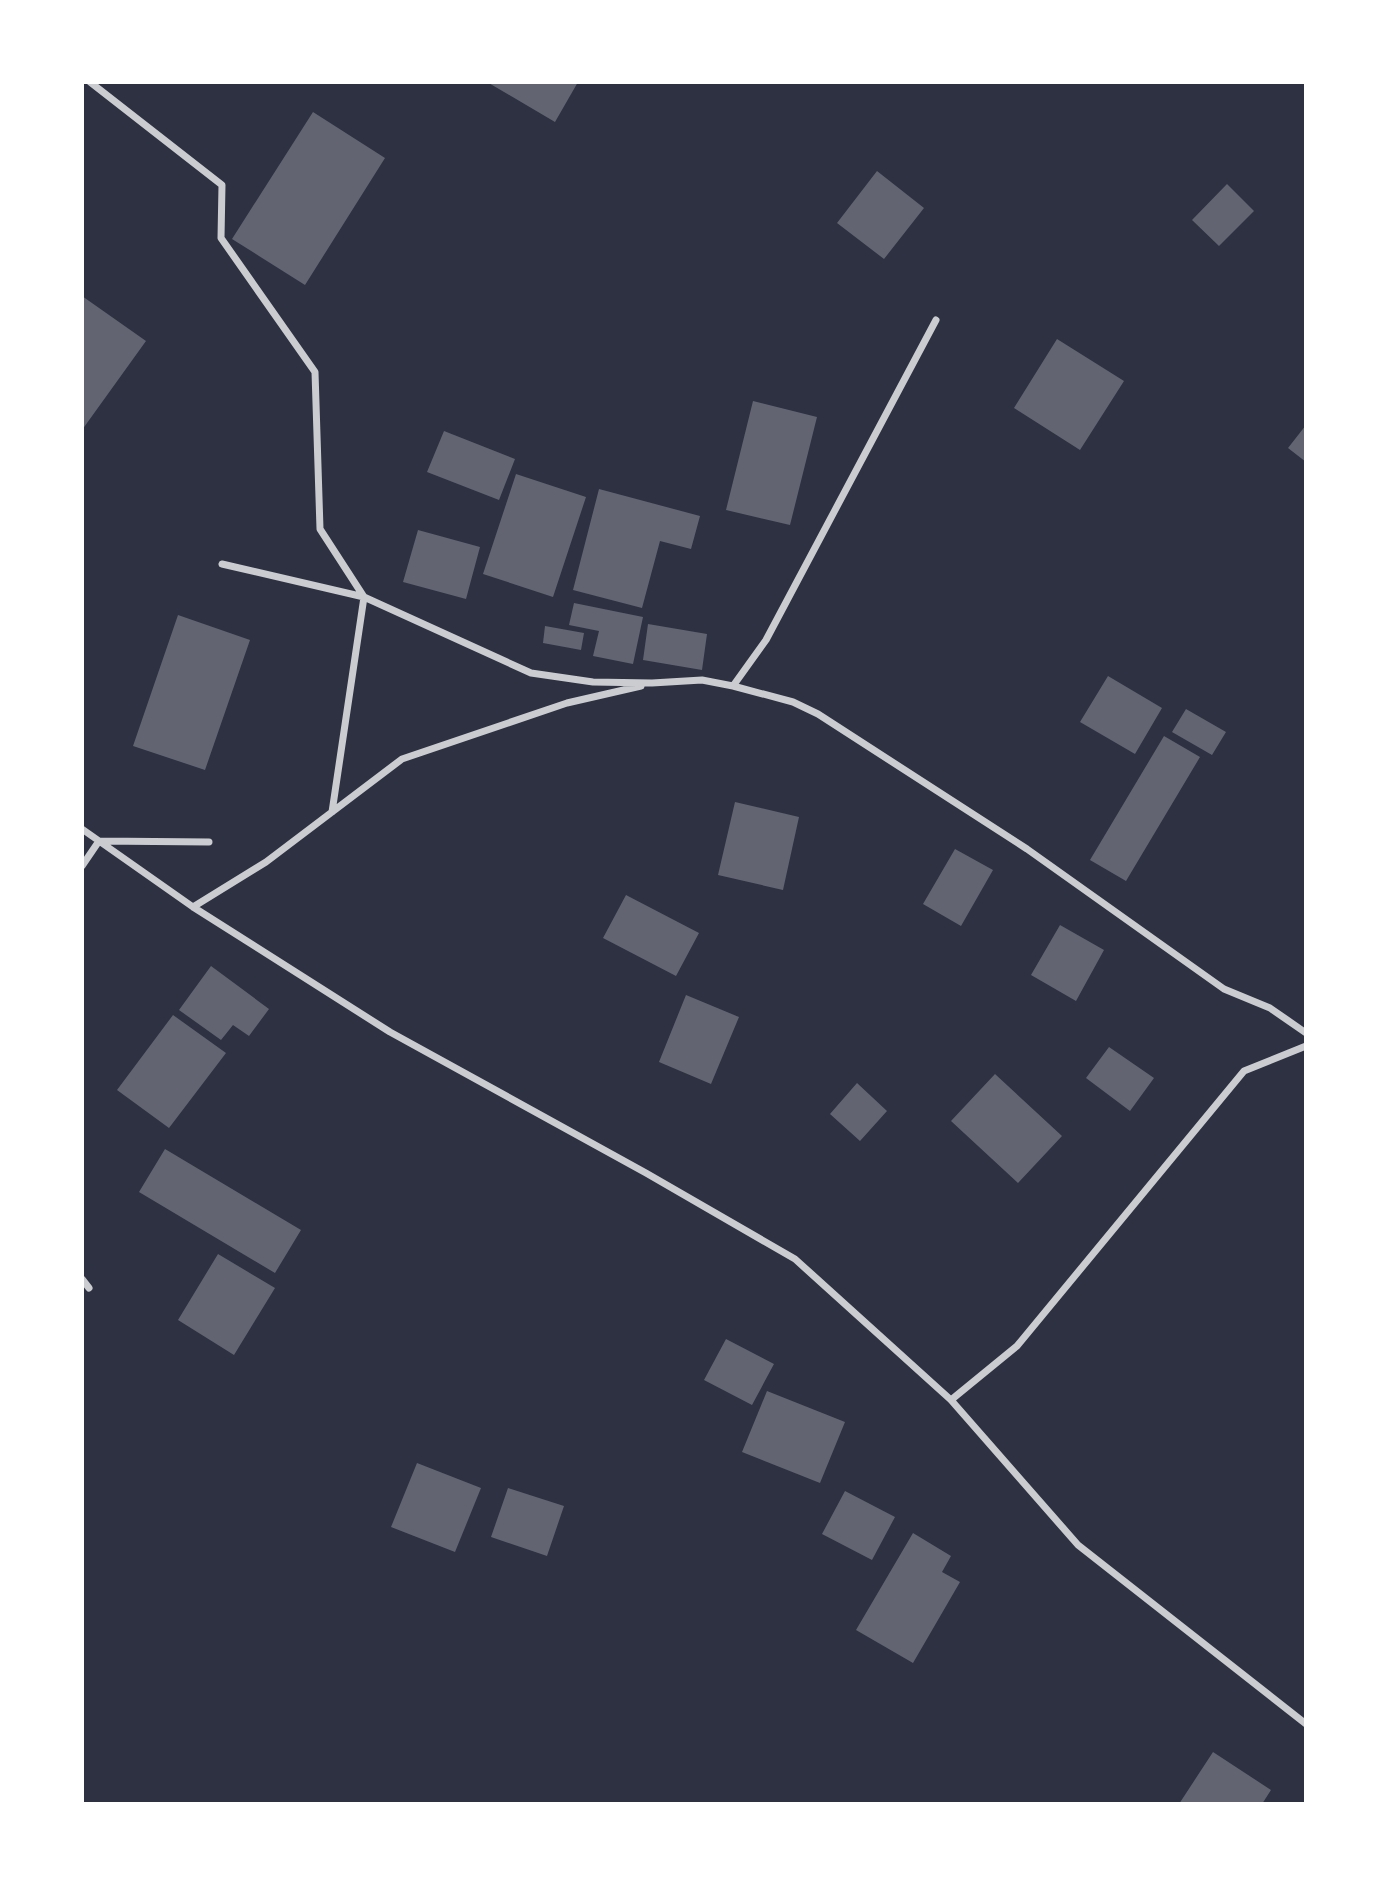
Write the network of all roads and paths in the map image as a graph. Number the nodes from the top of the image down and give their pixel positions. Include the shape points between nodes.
1 (90, 82) edge
2 (936, 320) dead end
3 (222, 564) dead end
4 (365, 597) junction
5 (652, 683) junction
6 (733, 686) junction
7 (332, 812) junction
8 (82, 829) edge
9 (99, 841) junction
10 (209, 842) dead end
11 (82, 866) edge
12 (193, 908) junction
13 (1306, 1032) edge
14 (1306, 1045) edge
15 (82, 1279) edge
16 (89, 1288) dead end
17 (951, 1400) junction
18 (1306, 1724) edge

1 - 4 street via 222,185 221,238 315,372 320,529
2 - 6 street via 766,640
3 - 4 street
4 - 5 street via 531,673 593,682
4 - 7 street
5 - 6 street via 702,680
5 - 7 street via 567,703 402,759
6 - 13 street via 793,702 818,714 1027,849 1224,989 1270,1008
7 - 12 street
8 - 9 street
9 - 10 street
9 - 11 street
9 - 12 street
12 - 17 street via 390,1032 795,1259
14 - 17 street via 1244,1072 1017,1346
15 - 16 street
17 - 18 street via 1078,1545

